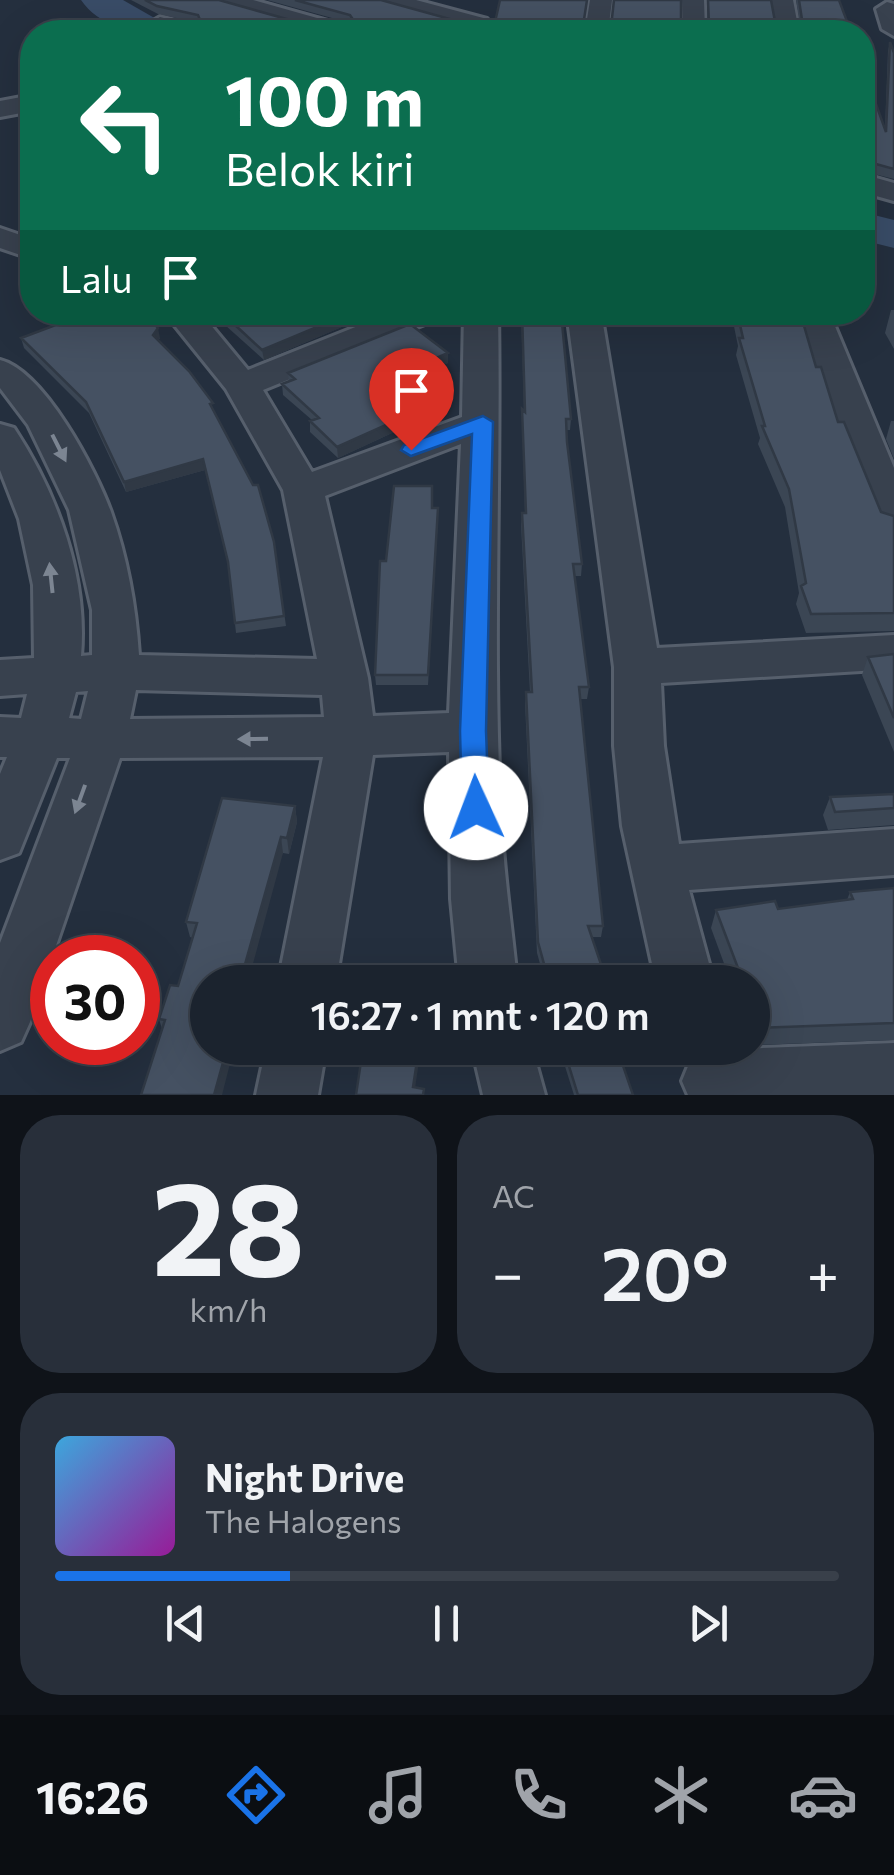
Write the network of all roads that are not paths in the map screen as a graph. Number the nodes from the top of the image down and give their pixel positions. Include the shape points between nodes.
1 (228, 0) edge
2 (390, 0) edge
3 (299, 20) edge
4 (453, 20) edge
5 (192, 325) edge
6 (392, 325) edge
7 (481, 325) edge
8 (586, 325) edge
9 (817, 325) edge
10 (0, 372) edge
11 (242, 385) junction
12 (483, 422) junction
13 (0, 436) edge
14 (303, 490) junction
15 (894, 518) edge
16 (894, 652) edge
17 (637, 666) junction
18 (116, 672) junction
19 (56, 675) junction
20 (0, 678) edge
21 (344, 678) junction
22 (473, 731) junction
23 (19, 737) edge
24 (351, 738) junction
25 (101, 741) junction
26 (0, 837) edge
27 (894, 852) edge
28 (659, 870) junction
29 (311, 965) edge
30 (486, 965) edge
31 (680, 965) edge
32 (0, 1022) edge
33 (293, 1065) edge
34 (506, 1065) edge
35 (894, 1074) edge
36 (711, 1075) edge
37 (288, 1095) edge
38 (514, 1095) edge

1 - 3 street
2 - 4 street
5 - 11 street
6 - 11 street
7 - 12 street
8 - 17 street
9 - 15 street
10 -> 18 street via 46,424 90,510 114,610
11 - 14 street
12 - 14 street
12 - 22 street
19 -> 13 street via 46,534 16,458
14 - 21 street
16 - 17 street
17 - 28 street via 642,772
18 - 19 street
18 - 21 street
18 - 25 street
19 - 20 street
19 - 23 street
21 - 24 street
22 - 24 street
22 - 30 street
23 - 25 street
23 - 26 street
24 -> 25 street
24 - 29 street
25 -> 32 street
27 - 28 street
28 - 31 street
33 - 37 street
34 - 38 street
35 - 36 street

